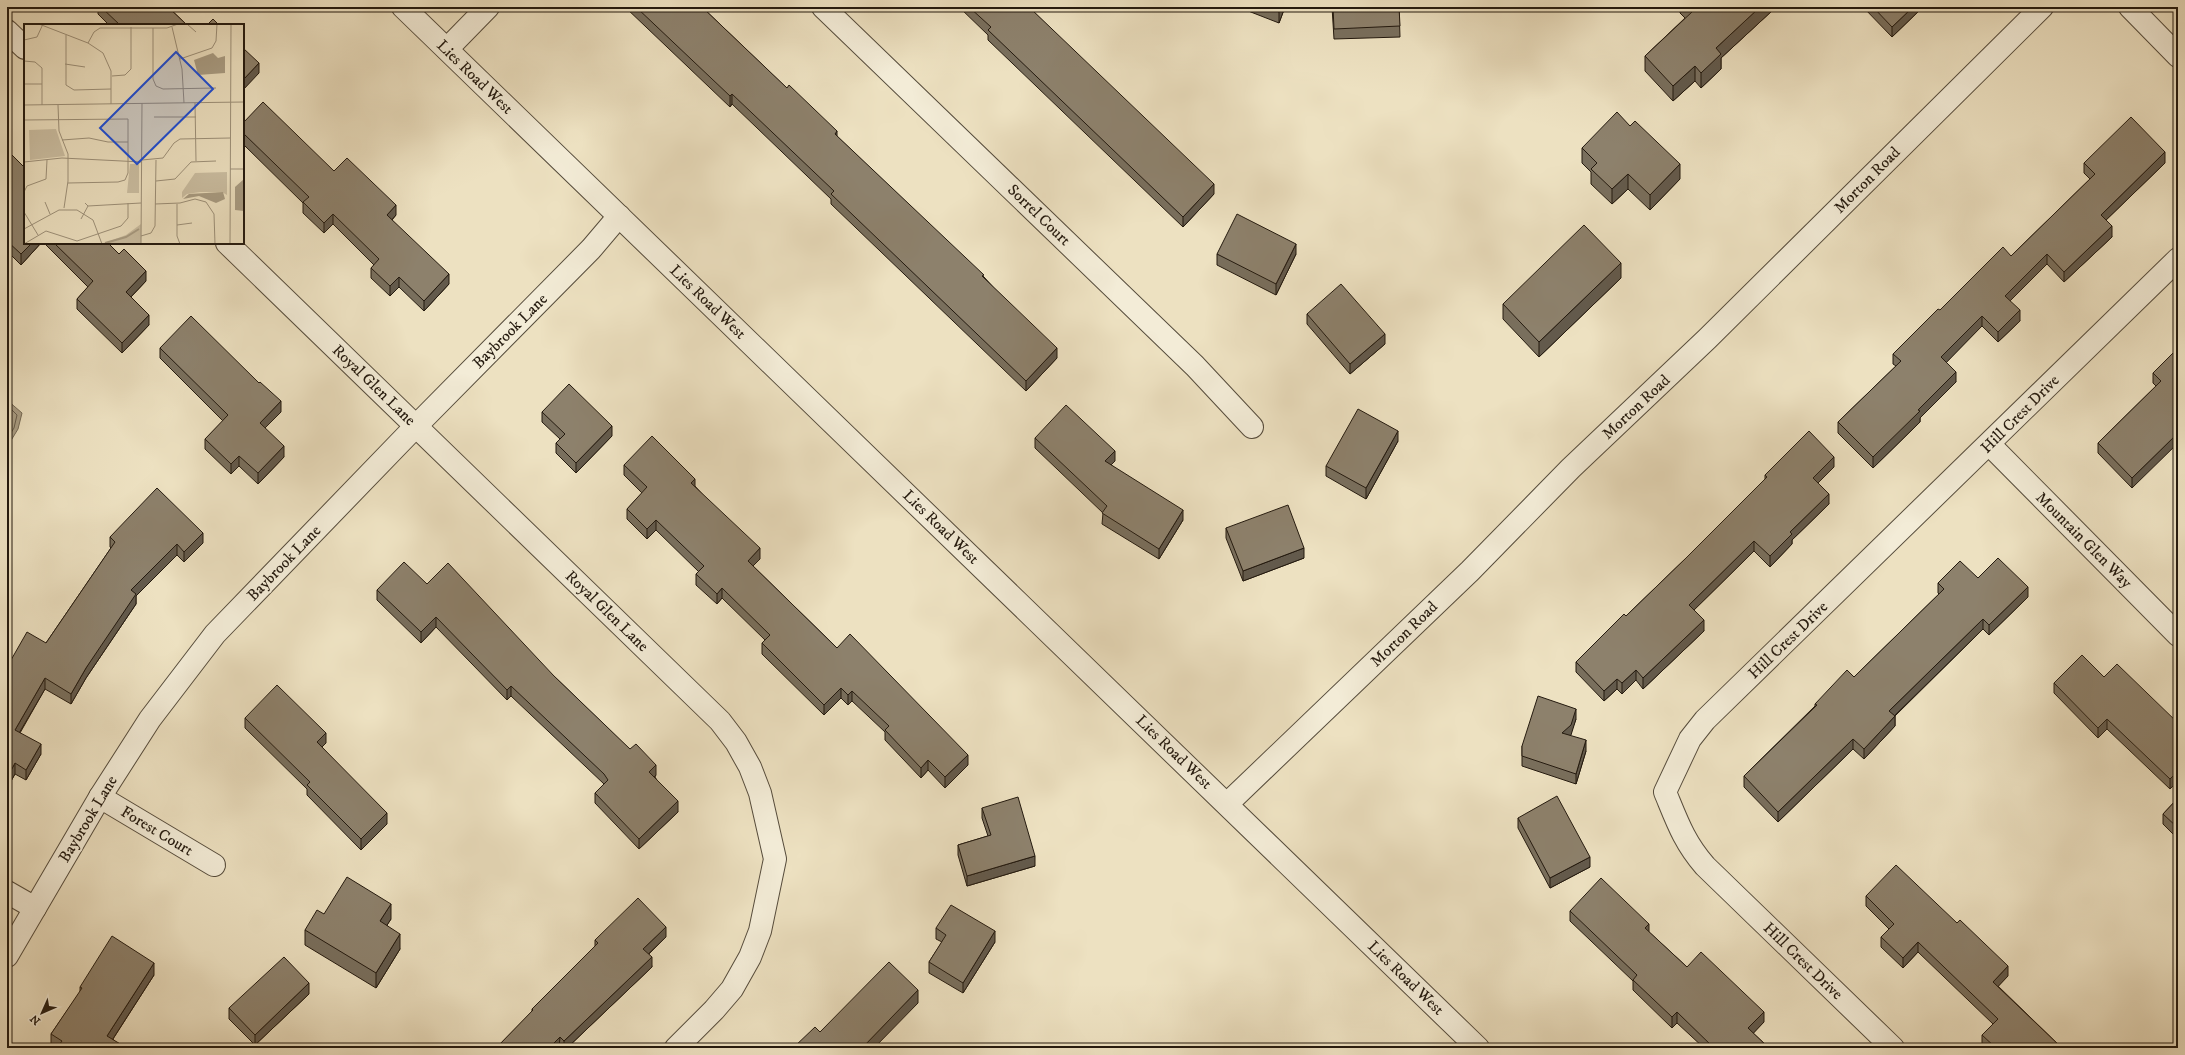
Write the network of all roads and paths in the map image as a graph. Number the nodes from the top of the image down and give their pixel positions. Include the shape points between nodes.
1 (403, 7) edge
2 (488, 7) edge
3 (822, 7) edge
4 (2042, 7) edge
5 (2130, 7) edge
6 (7, 30) edge
7 (24, 47) edge
8 (447, 49) junction
9 (2178, 56) edge
10 (619, 216) junction
11 (228, 244) edge
12 (2178, 259) edge
13 (416, 426) junction
14 (1252, 427) dead end
15 (1990, 445) junction
16 (2178, 635) edge
17 (100, 797) junction
18 (1227, 804) junction
19 (214, 865) dead end
20 (7, 892) edge
21 (36, 908) junction
22 (7, 956) edge
23 (676, 1048) edge
24 (1478, 1048) edge
25 (1893, 1048) edge

1 - 8 street, Lies Road West
2 - 8 street
3 - 14 street, Sorrel Court via 1190,361
4 - 18 street, Morton Road via 1707,339 1571,468 1470,571
5 - 9 street
6 - 7 street
8 - 10 street, Lies Road West
10 - 13 street, Baybrook Lane via 592,249
10 - 18 street, Lies Road West
11 - 13 street, Royal Glen Lane
12 - 15 street, Hill Crest Drive
13 - 17 street, Baybrook Lane via 216,634 150,719
13 - 23 street, Royal Glen Lane via 720,721 750,767 760,794 775,860 760,931 750,957 732,989
15 - 16 street, Mountain Glen Way
15 - 25 street, Hill Crest Drive via 1705,720 1690,739 1665,792 1682,834 1705,866
17 - 19 street, Forest Court
17 - 21 street, Baybrook Lane
18 - 24 street, Lies Road West
20 - 21 street
21 - 22 street, Baybrook Lane

